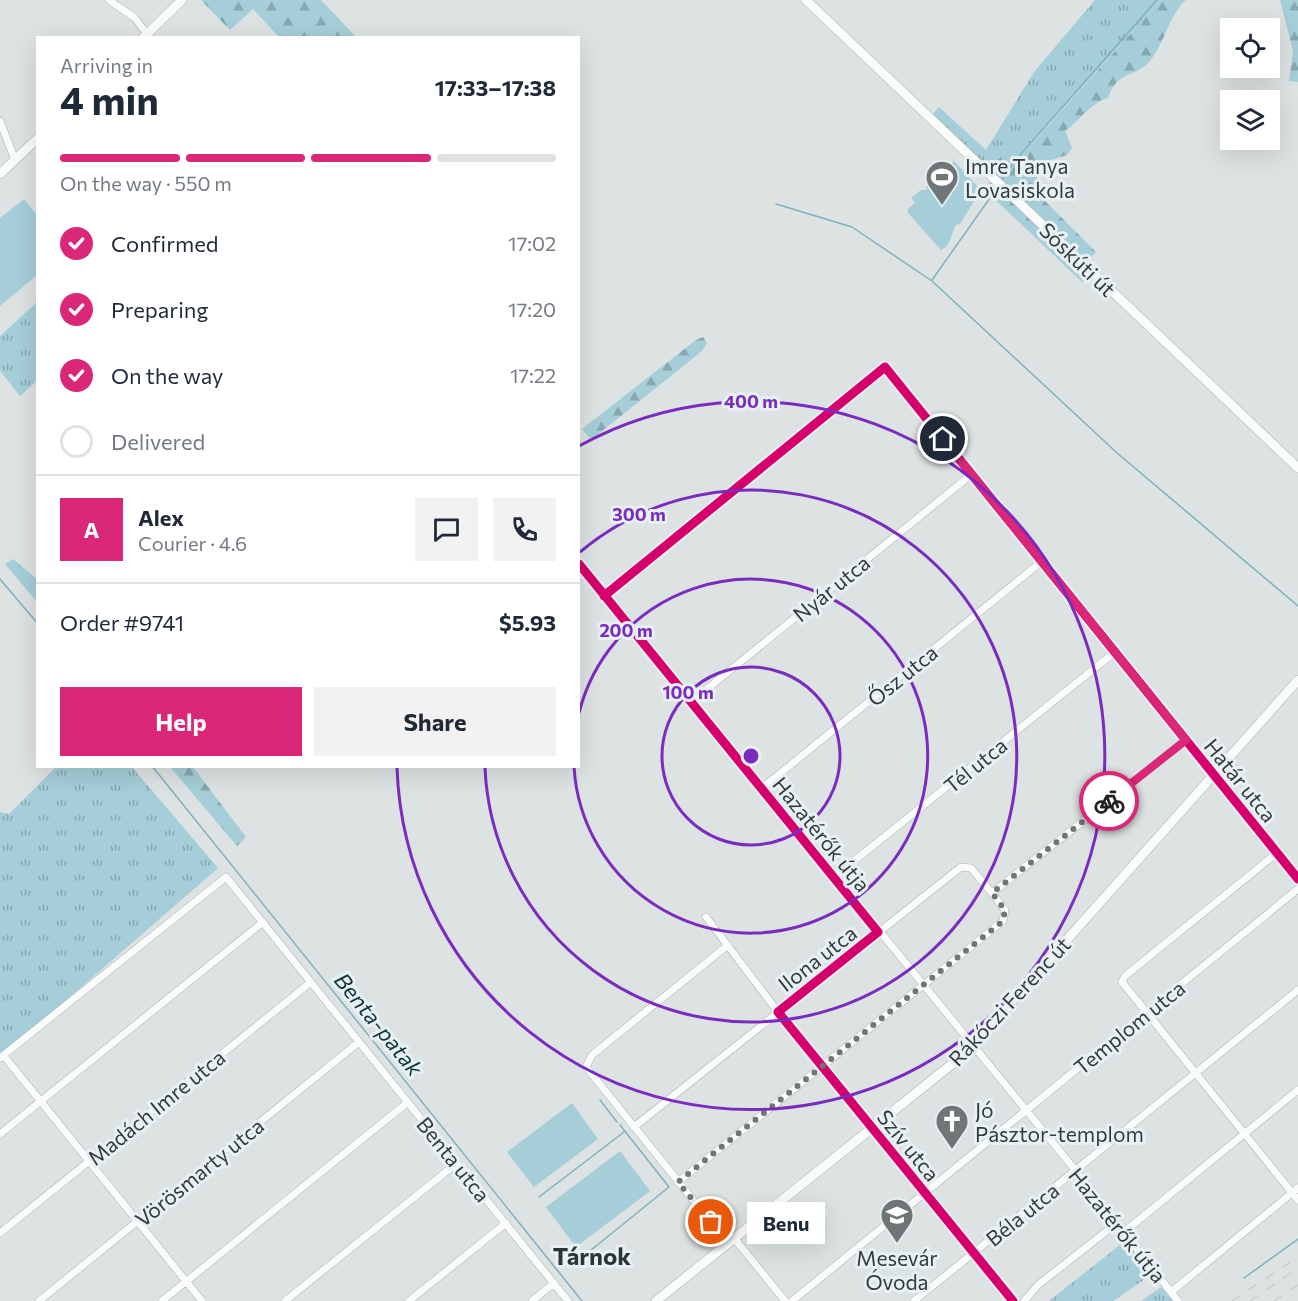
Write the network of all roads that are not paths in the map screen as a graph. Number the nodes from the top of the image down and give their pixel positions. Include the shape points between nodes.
1 (110, 0) edge
2 (182, 0) edge
3 (806, 0) edge
4 (147, 36) edge
5 (0, 121) edge
6 (36, 140) edge
7 (15, 160) junction
8 (0, 174) edge
9 (1298, 468) edge
10 (972, 474) junction
11 (1041, 562) junction
12 (580, 565) edge
13 (604, 596) junction
14 (1115, 652) junction
15 (1298, 680) edge
16 (691, 702) junction
17 (1186, 740) junction
18 (1214, 774) junction
19 (762, 788) junction
20 (1277, 853) junction
21 (834, 877) junction
22 (1298, 879) edge
23 (1298, 889) edge
24 (992, 893) junction
25 (706, 917) dead end
26 (263, 922) junction
27 (878, 932) junction
28 (728, 945) junction
29 (311, 982) junction
30 (923, 986) junction
31 (1298, 990) edge
32 (778, 1011) junction
33 (1145, 1014) junction
34 (359, 1042) junction
35 (972, 1046) junction
36 (2, 1057) edge
37 (824, 1066) junction
38 (1195, 1074) junction
39 (1298, 1090) edge
40 (41, 1101) junction
41 (408, 1102) junction
42 (1026, 1112) junction
43 (634, 1126) junction
44 (872, 1128) junction
45 (0, 1134) edge
46 (1244, 1134) junction
47 (89, 1161) junction
48 (457, 1163) junction
49 (1076, 1171) junction
50 (678, 1182) junction
51 (1295, 1190) edge
52 (925, 1193) junction
53 (1298, 1200) edge
54 (138, 1222) junction
55 (506, 1223) junction
56 (1117, 1223) junction
57 (1124, 1232) junction
58 (0, 1233) edge
59 (731, 1241) junction
60 (974, 1252) junction
61 (186, 1282) junction
62 (554, 1283) junction
63 (1171, 1292) junction
64 (39, 1301) edge
65 (162, 1301) edge
66 (202, 1301) edge
67 (285, 1301) edge
68 (409, 1301) edge
69 (532, 1301) edge
70 (568, 1301) edge
71 (656, 1301) edge
72 (785, 1301) edge
73 (792, 1301) edge
74 (914, 1301) edge
75 (1013, 1301) edge
76 (1024, 1301) edge
77 (1178, 1301) edge

1 - 4 street via 135,18
2 - 4 street
3 - 9 street, Sóskúti út
5 - 7 street
6 - 7 street
7 - 8 street
10 - 11 street, Határ utca
10 - 13 street, Határ utca via 885,367
10 - 16 street, Nyár utca
11 - 14 street, Határ utca
11 - 19 street, Ősz utca
12 - 13 street, Hazatérők útja
13 - 16 street, Hazatérők útja
14 - 17 street, Határ utca
14 - 21 street, Tél utca
15 - 18 street, Rákóczi Ferenc út
16 - 19 street, Hazatérők útja
17 - 18 street, Határ utca
17 - 24 street
18 - 20 street, Határ utca
18 - 35 street, Rákóczi Ferenc út
19 - 21 street, Hazatérők útja
20 - 22 street, Határ utca
20 - 33 street via 1125,976 1122,982
21 - 27 street, Hazatérők útja
23 - 33 street, Templom utca
24 - 27 street, Ilona utca via 971,868 964,866
24 - 30 street via 1005,910 1003,921
25 - 28 street, Szív utca
26 - 29 street, Benta utca
26 - 36 street, Benta utca via 226,877
26 - 40 street
27 - 30 street, Hazatérők útja
27 - 32 street, Ilona utca
28 - 32 street, Szív utca
28 - 43 street via 592,1055 586,1067
29 - 34 street, Benta utca
29 - 47 street, Madách Imre utca
30 - 35 street, Hazatérők útja
30 - 37 street
31 - 38 street, Béla utca
32 - 37 street, Szív utca
32 - 43 street, Ilona utca
33 - 38 street
33 - 42 street, Templom utca
34 - 41 street, Benta utca
34 - 54 street, Vörösmarty utca
35 - 42 street, Hazatérők útja
35 - 44 street, Rákóczi Ferenc út
36 - 40 street
37 - 44 street, Szív utca
37 - 50 street
38 - 46 street
38 - 49 street, Béla utca
39 - 46 street
40 - 45 street
40 - 47 street
41 - 48 street, Benta utca
41 - 61 street
42 - 49 street, Hazatérők útja
42 - 52 street, Templom utca
43 - 50 street
44 - 52 street, Szív utca
44 - 59 street, Rákóczi Ferenc út
46 - 51 street
46 - 57 street
47 - 54 street
47 - 58 street, Madách Imre utca
48 - 55 street, Benta utca
48 - 67 street
49 - 56 street, Hazatérők útja
49 - 60 street, Béla utca
50 - 59 street
51 - 53 street
51 - 63 street
52 - 60 street, Szív utca
52 - 73 street, Templom utca
54 - 61 street
54 - 64 street, Vörösmarty utca
55 - 62 street, Benta utca
55 - 68 street
56 - 57 street, Hazatérők útja
56 - 76 street via 1038,1285
57 - 63 street, Hazatérők útja
59 - 71 street, Rákóczi Ferenc út
59 - 72 street
60 - 74 street, Béla utca
60 - 75 street, Szív utca
61 - 65 street
61 - 66 street
62 - 69 street
62 - 70 street, Benta utca
63 - 77 street, Hazatérők útja

